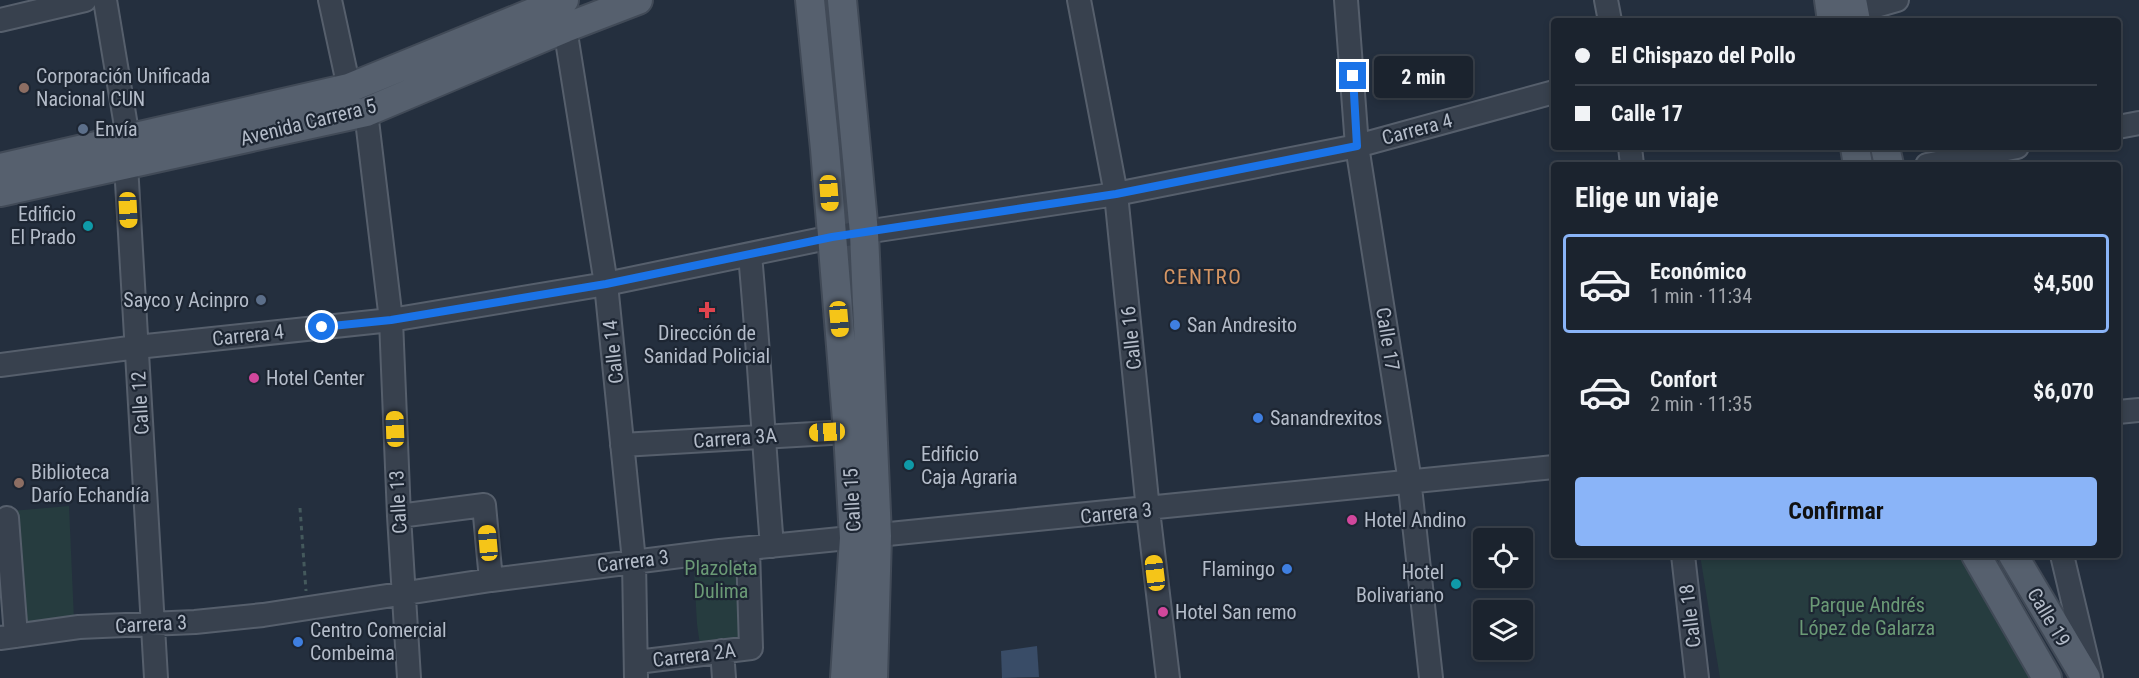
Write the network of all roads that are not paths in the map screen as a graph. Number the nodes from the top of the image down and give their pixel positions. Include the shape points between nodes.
1 (85, 0) edge
2 (105, 0) edge
3 (330, 0) edge
4 (564, 0) edge
5 (638, 0) edge
6 (810, 0) edge
7 (842, 0) edge
8 (1079, 0) edge
9 (1346, 0) edge
10 (1606, 0) edge
11 (1897, 0) edge
12 (1840, 13) edge
13 (1609, 18) edge
14 (0, 20) edge
15 (565, 28) junction
16 (349, 88) junction
17 (1551, 93) edge
18 (366, 112) junction
19 (2139, 123) edge
20 (2121, 126) edge
21 (1357, 146) junction
22 (2003, 150) edge
23 (127, 151) junction
24 (1942, 162) edge
25 (0, 168) edge
26 (0, 192) edge
27 (1116, 194) junction
28 (864, 233) junction
29 (832, 237) junction
30 (750, 255) junction
31 (606, 284) junction
32 (391, 320) junction
33 (137, 347) junction
34 (0, 365) edge
35 (2139, 410) edge
36 (2121, 412) edge
37 (848, 432) junction
38 (763, 435) junction
39 (622, 445) junction
40 (1551, 467) edge
41 (1409, 483) junction
42 (1148, 510) junction
43 (399, 516) junction
44 (7, 518) dead end
45 (866, 537) junction
46 (772, 546) junction
47 (748, 549) junction
48 (1683, 558) edge
49 (1978, 558) edge
50 (2015, 558) edge
51 (2063, 558) edge
52 (634, 561) junction
53 (491, 580) junction
54 (403, 594) junction
55 (153, 624) junction
56 (8, 637) edge
57 (722, 651) junction
58 (2071, 652) junction
59 (636, 670) edge
60 (2045, 675) edge
61 (156, 678) edge
62 (409, 678) edge
63 (724, 678) edge
64 (845, 678) edge
65 (873, 678) edge
66 (1168, 678) edge
67 (1431, 678) edge
68 (1697, 678) edge
69 (2086, 678) edge
70 (2091, 678) edge

1 - 14 street
2 - 23 street, Calle 12
3 - 16 street
4 - 16 main road, Avenida Carrera 5
5 - 15 main road, Avenida Carrera 5
6 - 29 main road, Calle 15
7 - 28 main road, Calle 15
8 - 27 street, Calle 16
9 - 21 street, Calle 17
10 - 13 street
11 - 12 street
15 - 18 main road, Avenida Carrera 5
15 - 31 street, Calle 14
16 - 23 main road, Avenida Carrera 5
17 - 21 street, Carrera 4
18 - 23 main road, Avenida Carrera 5
18 - 32 street, Calle 13
19 - 20 street
21 - 27 street, Carrera 4
21 - 41 street, Calle 17
22 - 24 street
23 - 25 main road, Avenida Carrera 5
23 - 26 main road, Avenida Carrera 5
23 - 33 street, Calle 12
27 - 28 street, Carrera 4
27 - 42 street, Calle 16
28 - 29 street, Carrera 4
28 - 45 main road, Calle 15
29 - 30 street, Carrera 4
29 - 37 main road, Calle 15
30 - 31 street, Carrera 4
30 - 38 street
31 - 32 street, Carrera 4
31 - 39 street, Calle 14
32 - 33 street, Carrera 4
32 - 43 street, Calle 13
33 - 34 street, Carrera 4
33 - 55 street, Calle 12
35 - 36 street
37 - 38 street, Carrera 3A
37 - 45 main road, Calle 15
38 - 39 street, Carrera 3A
38 - 46 street
39 - 52 street, Calle 14
40 - 41 street, Carrera 3
41 - 42 street, Carrera 3
41 - 67 street, Calle 17
42 - 45 street, Carrera 3
42 - 66 street, Calle 16
43 - 53 street via 484,505
43 - 54 street, Calle 13
44 - 56 street
45 - 46 street, Carrera 3
45 - 64 main road, Calle 15
45 - 65 main road, Calle 15
46 - 47 street, Carrera 3
47 - 52 street, Carrera 3
47 - 57 street, Carrera 2A via 751,648
48 - 68 street, Calle 18
49 - 60 main road, Calle 19
50 - 58 main road, Calle 19
51 - 70 street
52 - 53 street, Carrera 3
52 - 59 street, Calle 14
53 - 54 street, Carrera 3
54 - 55 street, Carrera 3 via 252,616
54 - 62 street, Calle 13
55 - 56 street, Carrera 3 via 78,627
55 - 61 street, Calle 12
57 - 59 street, Carrera 2A
57 - 63 street
58 - 60 main road via 2063,671
58 - 69 main road, Calle 19

